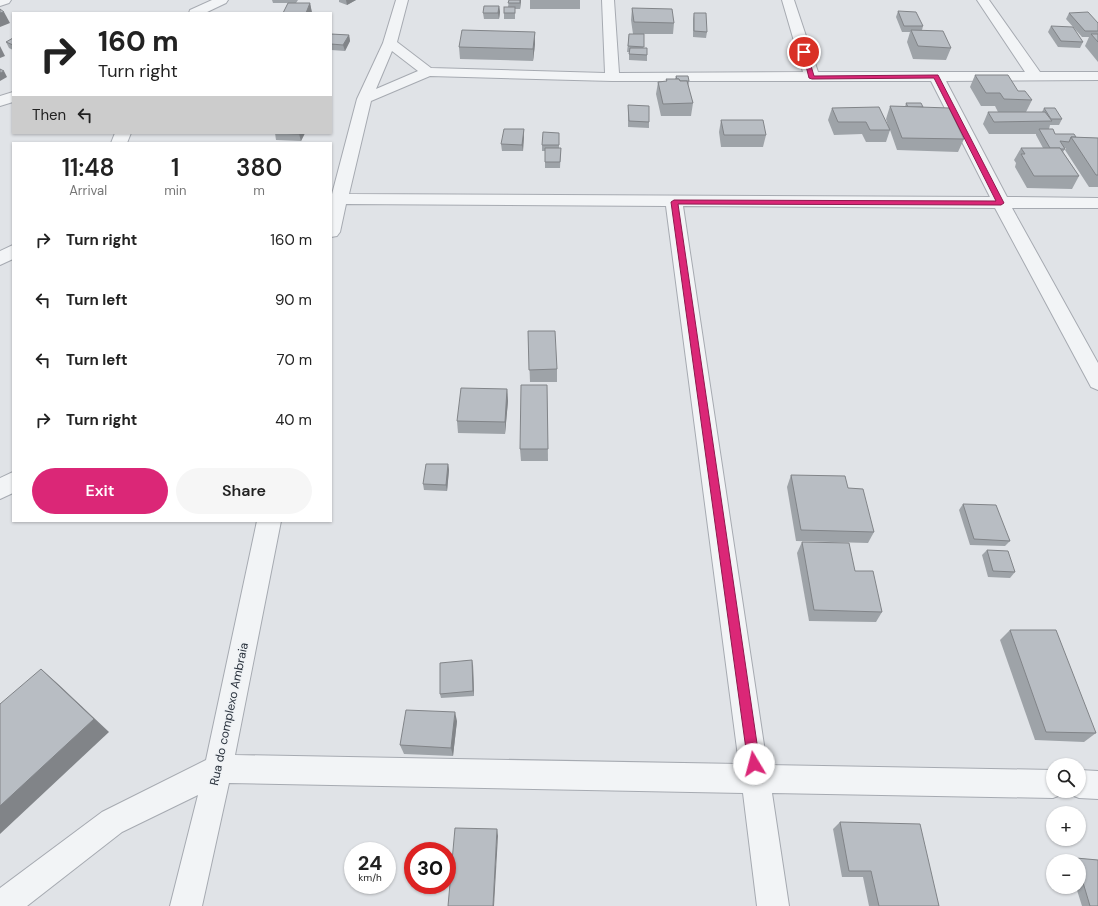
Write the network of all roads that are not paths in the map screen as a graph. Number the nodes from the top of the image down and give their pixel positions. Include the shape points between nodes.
1 (5, 0) edge
2 (222, 0) edge
3 (402, 0) edge
4 (608, 0) edge
5 (788, 0) edge
6 (983, 0) edge
7 (0, 2) edge
8 (197, 12) edge
9 (390, 43) junction
10 (428, 72) junction
11 (936, 76) junction
12 (1036, 76) junction
13 (1098, 76) edge
14 (612, 77) junction
15 (812, 78) junction
16 (12, 96) edge
17 (364, 99) junction
18 (0, 102) edge
19 (339, 199) junction
20 (674, 202) junction
21 (1001, 203) junction
22 (1098, 203) edge
23 (332, 228) edge
24 (12, 252) edge
25 (0, 259) edge
26 (1098, 382) edge
27 (12, 482) edge
28 (0, 490) edge
29 (269, 522) edge
30 (218, 769) junction
31 (756, 780) junction
32 (1046, 784) edge
33 (1086, 784) edge
34 (1098, 785) edge
35 (2, 906) edge
36 (186, 906) edge
37 (773, 906) edge

1 - 7 street
2 - 8 street
3 - 9 street
4 - 14 street
5 - 15 street
6 - 12 street
9 - 10 street
9 - 17 street via 378,64
10 - 14 street
10 - 17 street
11 - 12 street
11 - 15 street
11 - 21 street
12 - 13 street
14 - 15 street
16 - 18 street
17 - 19 street
19 - 20 street
19 - 23 street
20 - 21 street
20 - 31 street
21 - 22 street
21 - 26 street
24 - 25 street
27 - 28 street
29 - 30 street, Rua do complexo Ambraia
30 - 31 street
30 - 35 street via 112,822
30 - 36 street, Rua do complexo Ambraia
31 - 32 street
31 - 37 street
33 - 34 street

